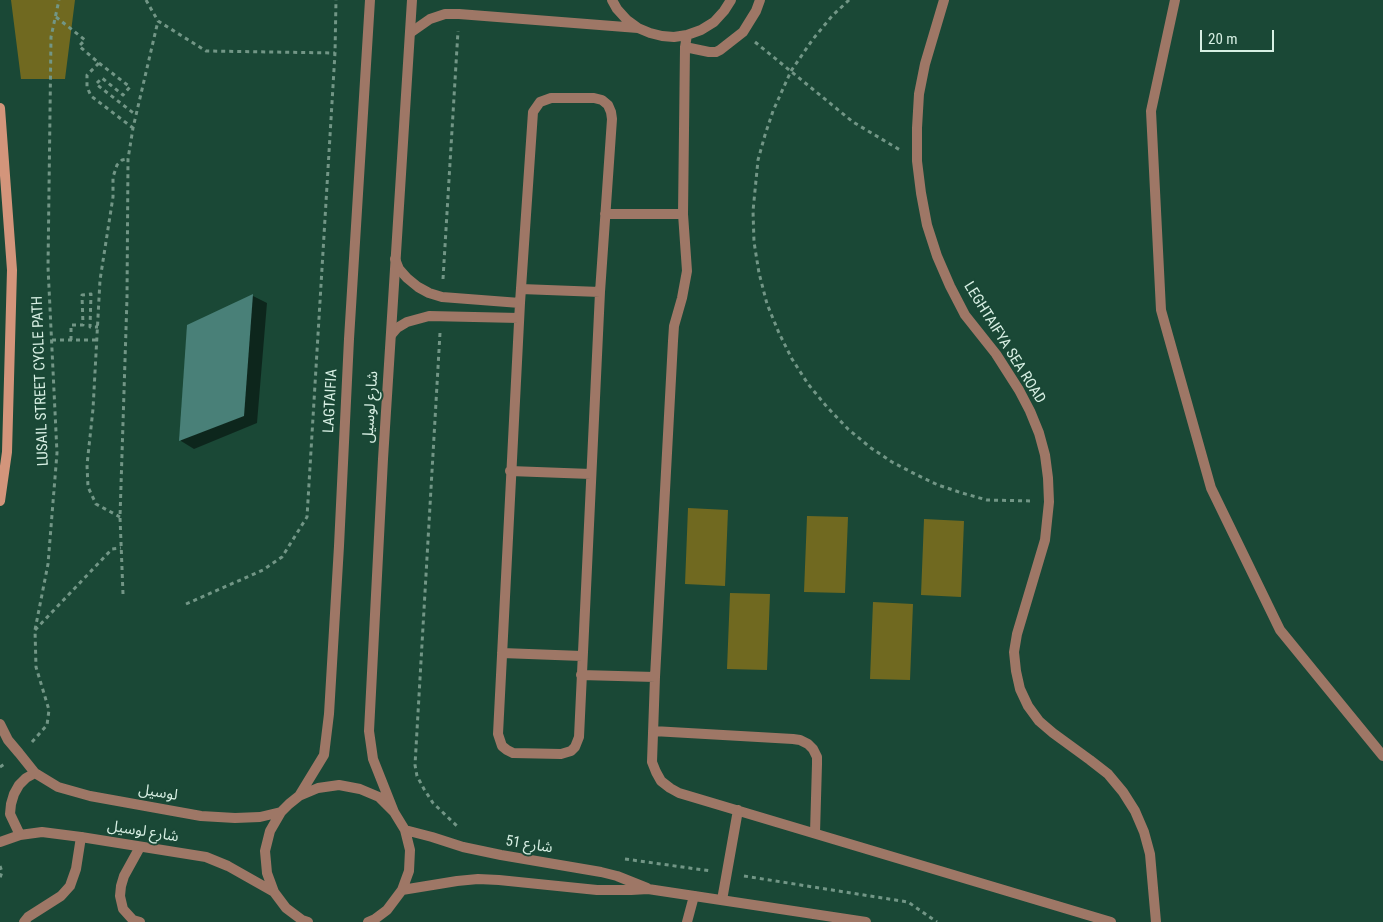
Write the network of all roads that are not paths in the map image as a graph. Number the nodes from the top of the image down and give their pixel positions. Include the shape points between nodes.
1 (370, 0) edge
2 (412, 0) edge
3 (612, 0) edge
4 (731, 0) edge
5 (760, 0) edge
6 (944, 0) edge
7 (1175, 0) edge
8 (638, 28) junction
9 (410, 33) junction
10 (686, 35) junction
11 (685, 47) junction
12 (0, 108) edge
13 (605, 214) junction
14 (683, 214) junction
15 (395, 259) junction
16 (521, 289) junction
17 (600, 292) junction
18 (520, 303) junction
19 (519, 318) junction
20 (391, 335) junction
21 (510, 471) junction
22 (591, 474) junction
23 (0, 501) edge
24 (502, 653) junction
25 (582, 656) junction
26 (581, 675) junction
27 (655, 677) junction
28 (0, 724) edge
29 (653, 731) junction
30 (1383, 756) edge
31 (35, 773) junction
32 (299, 796) junction
33 (738, 810) junction
34 (281, 812) junction
35 (394, 812) junction
36 (405, 830) junction
37 (815, 833) junction
38 (20, 835) junction
39 (81, 837) junction
40 (0, 842) edge
41 (140, 846) junction
42 (648, 889) junction
43 (402, 890) junction
44 (274, 892) junction
45 (694, 896) junction
46 (722, 900) junction
47 (304, 921) edge
48 (372, 921) edge
49 (24, 922) edge
50 (140, 922) edge
51 (687, 922) edge
52 (866, 922) edge
53 (1111, 922) edge
54 (1156, 922) edge

1 - 32 street, LAGTAIFIA via 329,714 324,754
2 - 9 street, شارع لوسيل
3 - 8 street via 627,20
4 - 10 street via 714,22
5 - 11 street via 742,32 726,46 716,52
6 - 54 street, LEGHTAIFYA SEA ROAD via 919,94 917,161 926,217 937,256 965,315 996,354 1030,411 1045,455 1048,478 1045,540 1014,652 1020,689 1039,721 1108,774 1135,811 1150,854
7 - 30 street via 1152,112 1161,310 1212,488 1280,630
8 - 9 street via 445,14 430,19
8 - 10 street via 662,36
9 - 15 street, شارع لوسيل
10 - 11 street
11 - 14 street
12 - 23 street via 12,270 7,452
13 - 14 street
13 - 16 street via 612,119 608,105 594,98 551,98 540,102 533,112
13 - 17 street
14 - 27 street via 686,271 674,326
15 - 18 street via 407,278 429,293 442,297
15 - 20 street, شارع لوسيل
16 - 17 street
16 - 18 street
17 - 22 street
18 - 19 street
19 - 20 street via 418,318 397,328
19 - 21 street
20 - 35 street, شارع لوسيل via 369,731 373,759
21 - 22 street
21 - 24 street
22 - 25 street
24 - 25 street
24 - 26 street via 498,734 502,746 513,753 561,754 575,747 579,738
25 - 26 street
26 - 27 street
27 - 29 street
28 - 31 street, لوسيل via 8,740
29 - 33 street via 652,762 662,781 679,793
29 - 37 street via 793,739 808,744 817,756
31 - 34 street, لوسيل via 58,786 90,796 201,816 260,817
31 - 38 street via 19,785 11,804 10,814
32 - 34 street
32 - 35 street via 318,788 339,785 360,789 379,798
33 - 37 street
33 - 46 street
34 - 44 street via 270,831 266,851 267,872
35 - 36 street
36 - 42 street, شارع 51 via 501,856 601,872
36 - 43 street via 410,850 409,871
37 - 53 street
38 - 39 street, شارع لوسيل via 42,832
38 - 40 street, شارع لوسيل
39 - 41 street, شارع لوسيل
39 - 49 street via 70,886
41 - 44 street, شارع لوسيل via 206,857
41 - 50 street via 124,876 120,896 122,909
42 - 43 street, شارع 51 via 597,890 478,879
42 - 45 street, شارع 51
43 - 48 street via 387,910
44 - 47 street via 286,908
45 - 46 street, شارع 51
45 - 51 street
46 - 52 street, شارع 51

